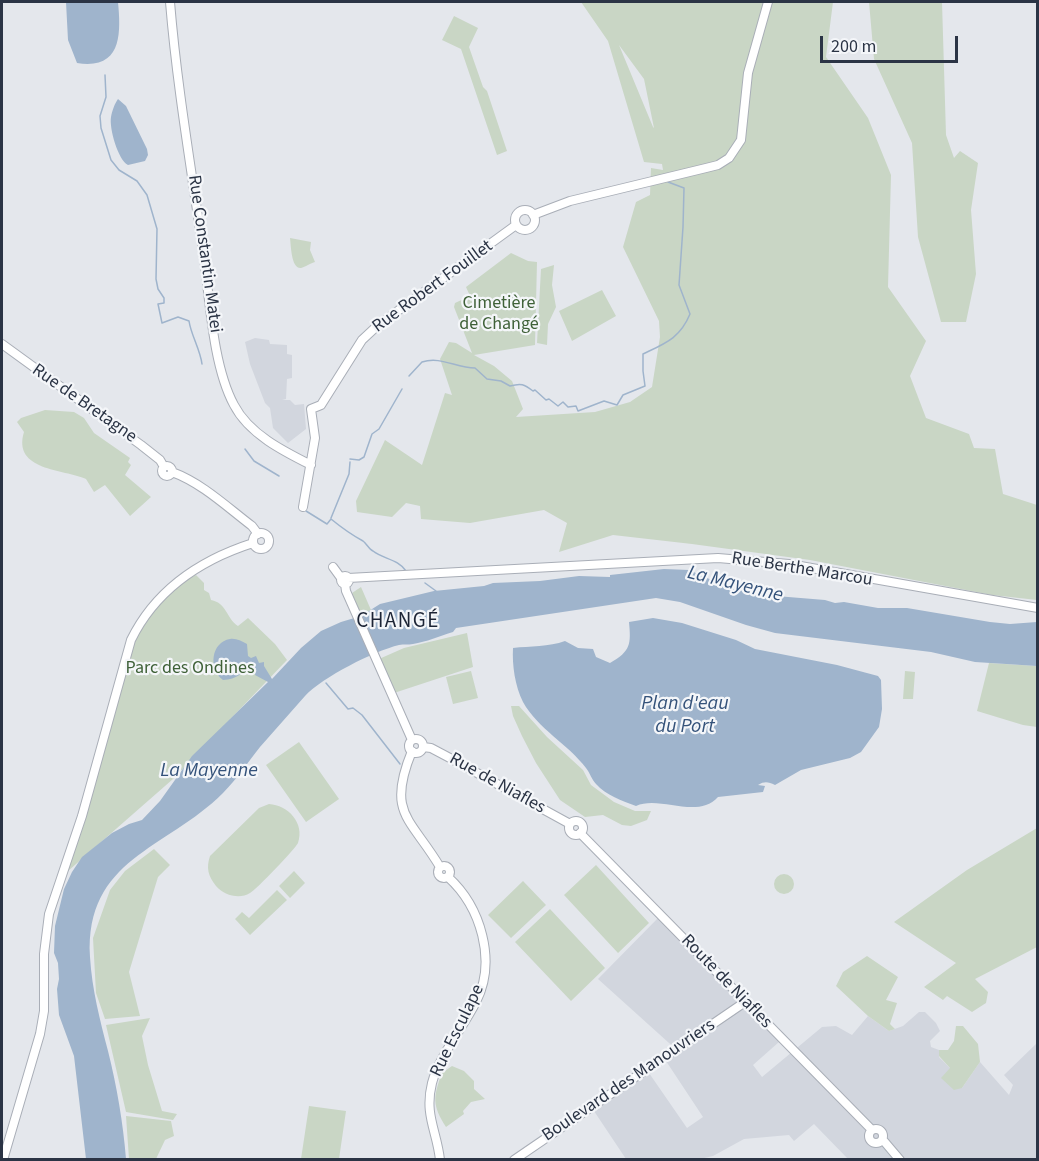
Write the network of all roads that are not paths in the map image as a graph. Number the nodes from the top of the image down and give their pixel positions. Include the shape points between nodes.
1 (170, 2) edge
2 (768, 2) edge
3 (533, 215) junction
4 (516, 225) junction
5 (2, 344) edge
6 (311, 465) junction
7 (303, 507) dead end
8 (258, 534) junction
9 (253, 543) junction
10 (333, 567) dead end
11 (345, 580) junction
12 (1038, 608) edge
13 (412, 740) junction
14 (423, 747) junction
15 (412, 751) junction
16 (580, 833) joint
17 (745, 1002) junction
18 (3, 1160) edge
19 (440, 1160) edge
20 (513, 1160) edge
21 (900, 1160) edge

1 - 6 street, Rue Constantin Matei via 213,323 225,383 233,404 253,429
2 - 3 street via 748,73 741,140 729,158 718,165 570,201
3 - 4 street via 528,211 519,213
3 - 4 street via 530,228 524,230
4 - 6 street, Rue Robert Fouillet via 363,340 321,405 311,409 315,438
5 - 8 street, Rue de Bretagne via 141,445 164,467 169,466 172,472 198,485
6 - 7 street
8 - 9 street
8 - 9 street via 272,540 258,549
9 - 18 street via 172,586 145,614 131,640 82,816 49,915 40,1034
10 - 11 street
11 - 12 street, Rue Berthe Marcou via 740,558
11 - 13 street
13 - 14 street via 420,740
13 - 15 street
14 - 15 street
14 - 16 street, Rue de Niafles via 570,824 574,835
15 - 19 street, Rue Esculape via 400,793 407,822 440,867 449,868 448,877 468,900 482,933 486,956 477,1000 432,1082 429,1110
16 - 17 street, Route de Niafles
17 - 20 street, Boulevard des Manouvriers
17 - 21 street, Route de Niafles via 872,1130 881,1130 883,1140

